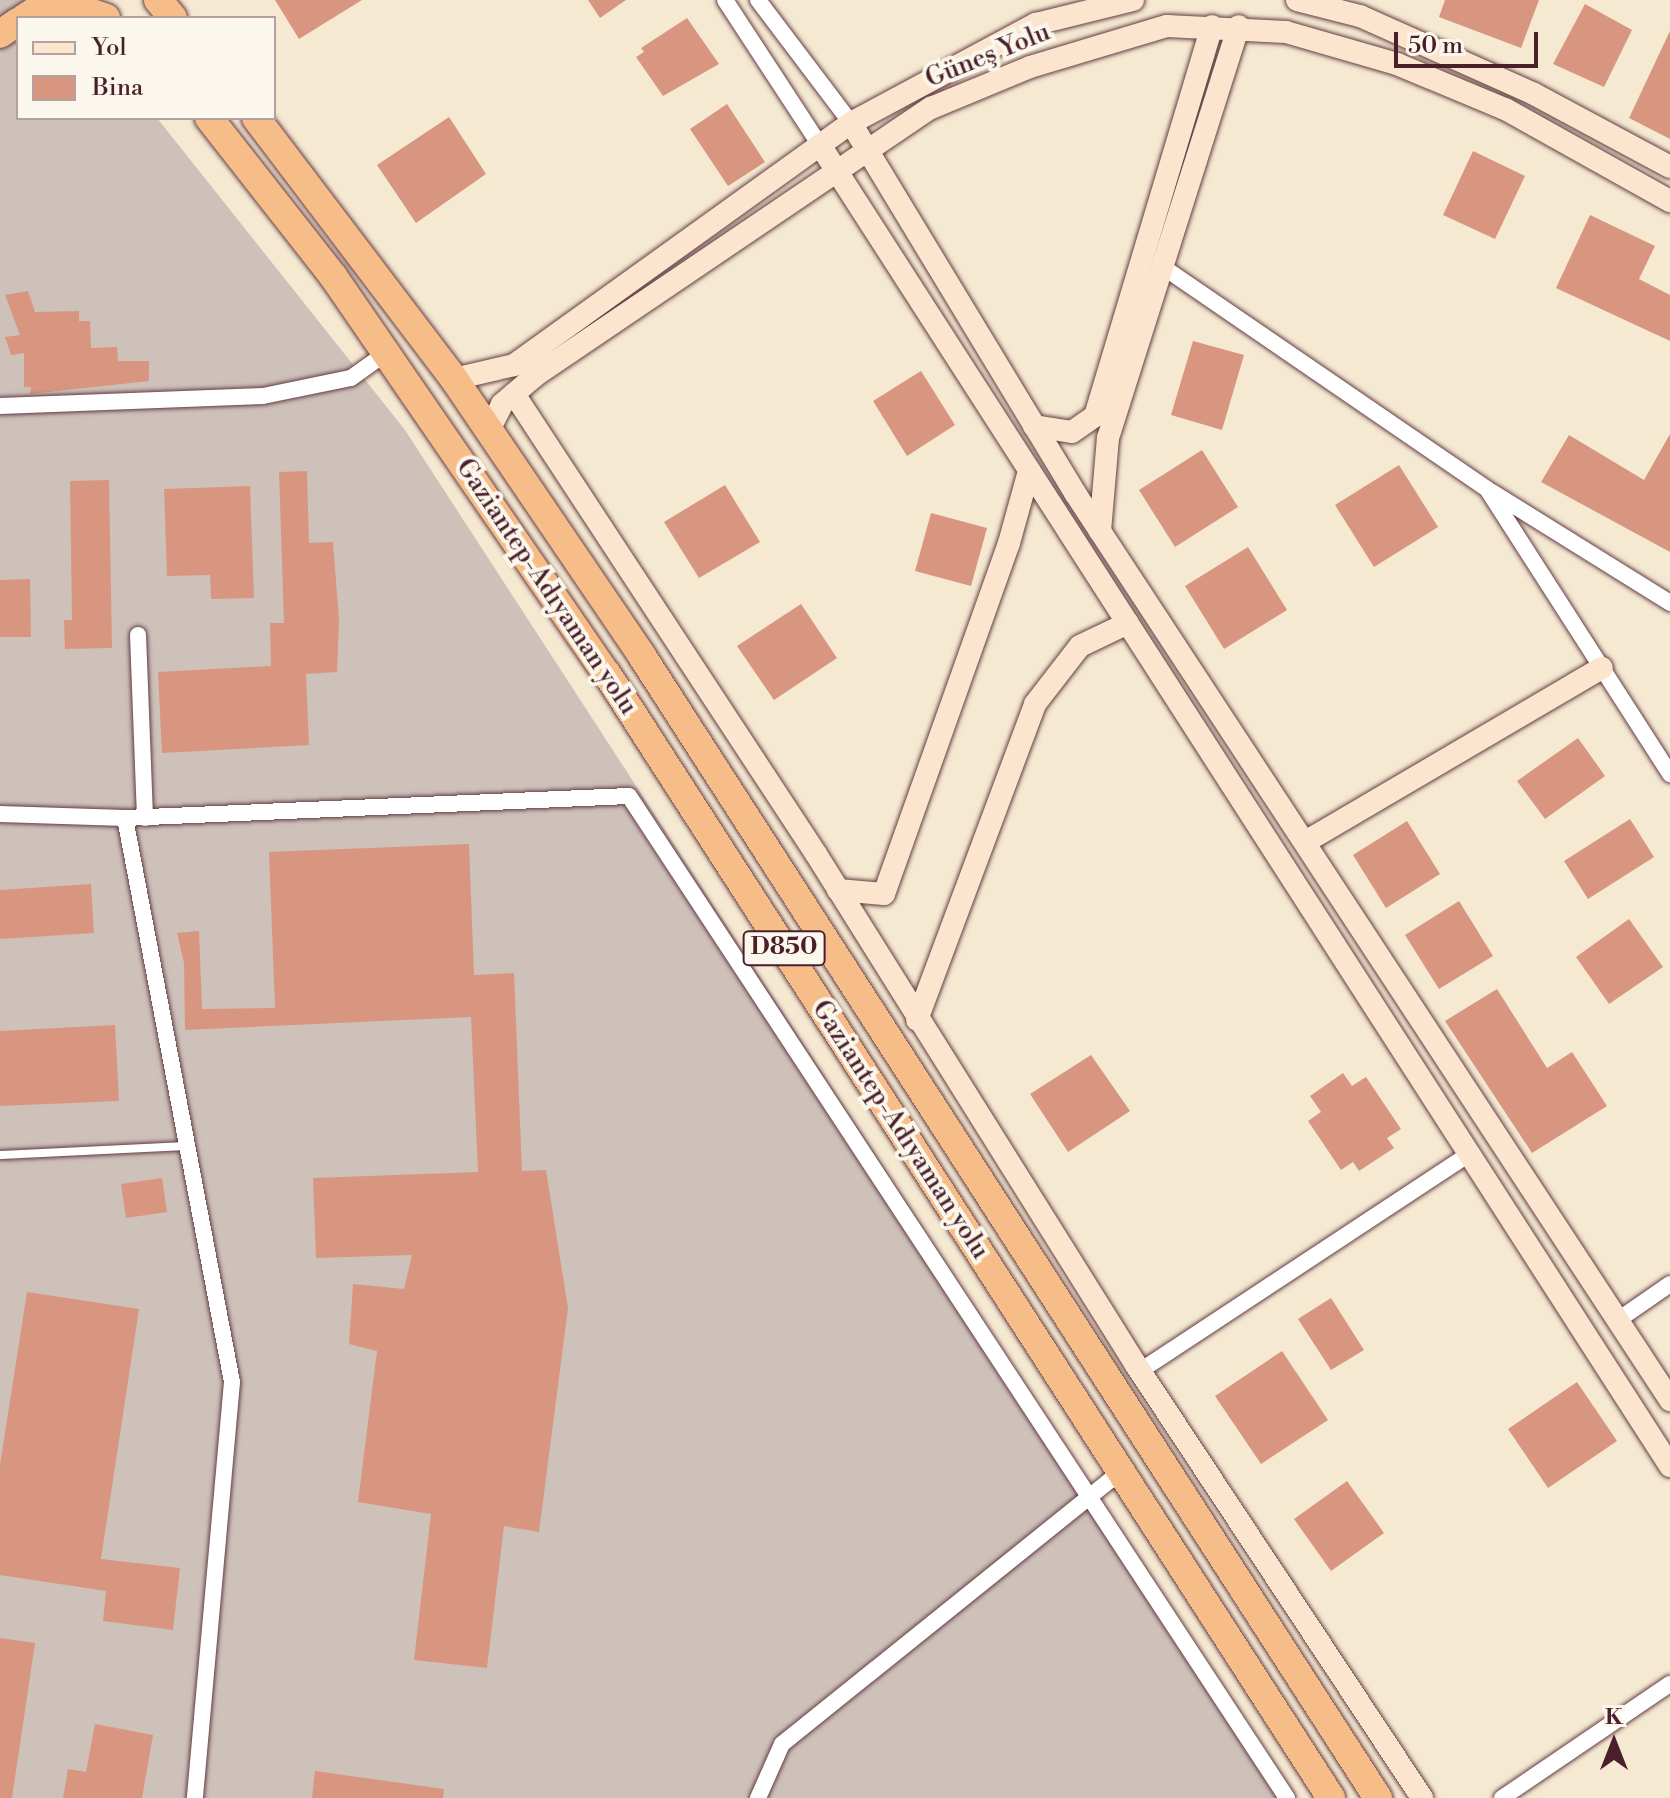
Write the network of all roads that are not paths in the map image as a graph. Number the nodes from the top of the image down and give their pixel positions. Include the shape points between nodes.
1 (112, 0) edge
2 (158, 0) edge
3 (725, 0) edge
4 (758, 0) edge
5 (1133, 0) edge
6 (1297, 0) edge
7 (27, 16) edge
8 (100, 16) edge
9 (126, 16) edge
10 (171, 16) edge
11 (1212, 26) junction
12 (1239, 26) junction
13 (211, 120) edge
14 (258, 120) edge
15 (851, 123) junction
16 (820, 145) junction
17 (868, 151) junction
18 (1670, 167) edge
19 (834, 174) junction
20 (1670, 201) edge
21 (1163, 267) junction
22 (386, 353) junction
23 (454, 379) junction
24 (514, 394) junction
25 (0, 406) edge
26 (1034, 426) junction
27 (489, 430) junction
28 (1029, 471) junction
29 (1487, 489) junction
30 (1100, 531) junction
31 (1670, 603) edge
32 (1128, 623) junction
33 (138, 635) dead end
34 (1602, 668) junction
35 (1670, 774) edge
36 (0, 814) edge
37 (125, 818) junction
38 (145, 818) junction
39 (1305, 842) junction
40 (838, 890) junction
41 (917, 1020) junction
42 (187, 1146) junction
43 (1471, 1153) junction
44 (0, 1155) edge
45 (1670, 1284) edge
46 (1618, 1320) junction
47 (1140, 1371) junction
48 (1670, 1400) edge
49 (1670, 1466) edge
50 (1120, 1472) junction
51 (1091, 1493) junction
52 (1670, 1684) edge
53 (195, 1798) edge
54 (758, 1798) edge
55 (1287, 1798) edge
56 (1331, 1798) edge
57 (1378, 1798) edge
58 (1422, 1798) edge
59 (1502, 1798) edge

1 - 9 highway
2 - 10 highway
3 - 16 street
4 - 15 street
5 - 15 street, Güneş Yolu via 1036,24
6 - 18 street via 1360,16 1534,94
7 - 8 highway via 72,6
11 - 12 street, Güneş Yolu
11 - 17 street, Güneş Yolu via 1167,26 1126,35 1030,67 931,108
11 - 26 street via 1095,416 1072,432
12 - 20 street, Güneş Yolu via 1286,32 1397,64 1507,110
12 - 21 street
13 - 22 highway, Gaziantep-Adıyaman yolu / D850
14 - 23 highway, Gaziantep-Adıyaman yolu / D850
15 - 16 street, Güneş Yolu
15 - 17 street
16 - 19 street
16 - 23 street, Güneş Yolu via 514,365
17 - 19 street, Güneş Yolu
17 - 26 street
19 - 24 street, Güneş Yolu
19 - 28 street
21 - 29 street
21 - 30 street via 1108,438
22 - 25 street via 351,378 263,396
22 - 50 highway, Gaziantep-Adıyaman yolu / D850 via 607,674
23 - 27 highway, Gaziantep-Adıyaman yolu / D850
24 - 27 street, Güneş Yolu
24 - 40 street
26 - 30 street
27 - 57 highway, Gaziantep-Adıyaman yolu / D850 via 642,656
28 - 32 street
28 - 40 street via 1009,543 884,894
29 - 31 street
29 - 34 street
30 - 39 street
32 - 41 street via 1080,646 1035,704
32 - 43 street
33 - 38 street
34 - 35 street
34 - 39 street
36 - 37 street
37 - 38 street
37 - 42 street
38 - 51 street via 629,796
39 - 46 street
40 - 41 street
41 - 47 street
42 - 44 lane
42 - 53 street via 232,1382
43 - 47 street
43 - 49 street
45 - 46 street
46 - 48 street
47 - 58 street
50 - 51 street
50 - 56 highway, Gaziantep-Adıyaman yolu / D850
51 - 54 street via 782,1744
51 - 55 street
52 - 59 street

